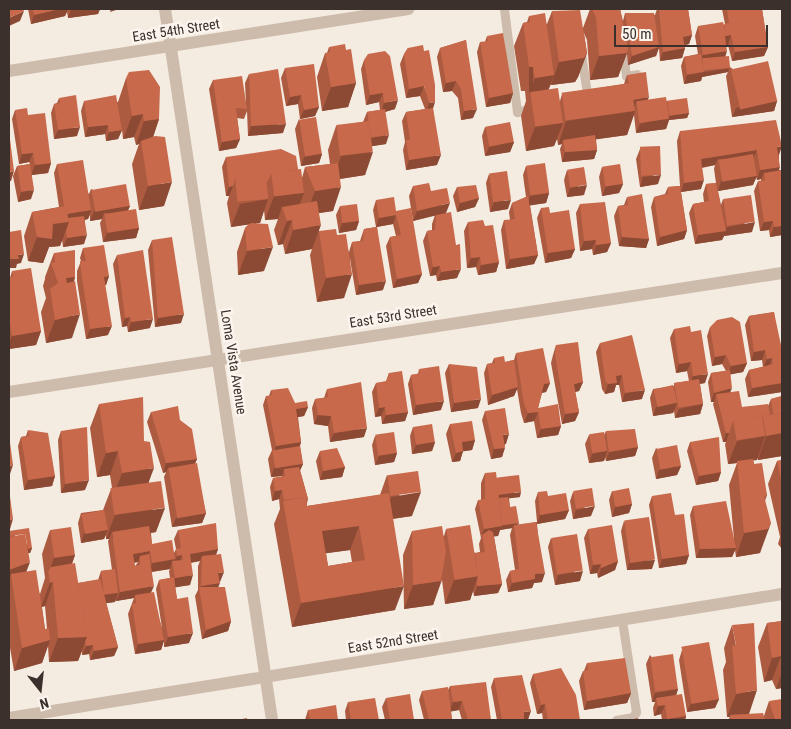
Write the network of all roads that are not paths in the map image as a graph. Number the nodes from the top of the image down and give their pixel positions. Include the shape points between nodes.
1 (166, 9) edge
2 (408, 9) edge
3 (504, 9) edge
4 (621, 38) edge
5 (580, 45) edge
6 (171, 46) junction
7 (9, 71) edge
8 (637, 74) edge
9 (578, 102) edge
10 (543, 105) edge
11 (782, 273) edge
12 (218, 358) junction
13 (9, 392) edge
14 (782, 594) edge
15 (622, 620) junction
16 (266, 677) junction
17 (9, 718) edge
18 (272, 720) edge
19 (616, 720) edge

1 - 6 street, Loma Vista Avenue
2 - 6 street, East 54th Street
3 - 10 lane via 517,112
4 - 8 lane via 626,76
5 - 9 lane via 593,100
6 - 7 street, East 54th Street
6 - 12 street, Loma Vista Avenue
11 - 12 street, East 53rd Street
12 - 13 street, East 53rd Street
12 - 16 street, Loma Vista Avenue
14 - 15 street, East 52nd Street
15 - 16 street, East 52nd Street
15 - 19 lane via 636,712 633,717
16 - 17 street, East 52nd Street
16 - 18 street, Loma Vista Avenue

